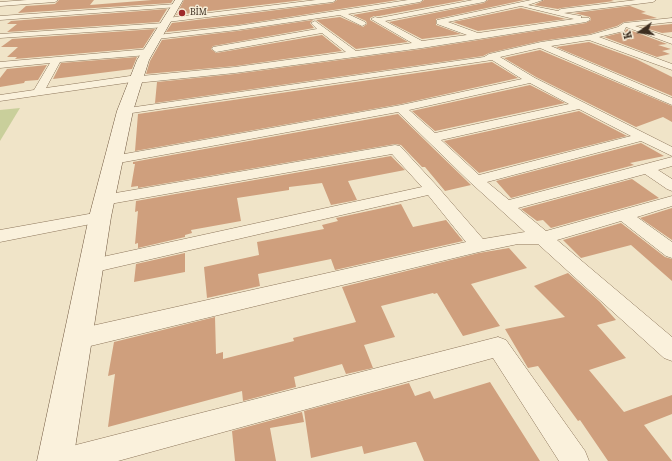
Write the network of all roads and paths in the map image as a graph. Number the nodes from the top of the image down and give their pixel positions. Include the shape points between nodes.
1 (333, 0) edge
2 (420, 0) edge
3 (484, 0) edge
4 (503, 0) edge
5 (540, 0) edge
6 (578, 0) edge
7 (653, 0) edge
8 (18, 1) edge
9 (56, 3) edge
10 (0, 4) edge
11 (231, 4) dead end
12 (518, 4) junction
13 (218, 6) dead end
14 (599, 6) junction
15 (279, 7) junction
16 (0, 10) edge
17 (353, 11) junction
18 (554, 12) junction
19 (619, 12) dead end
20 (341, 13) junction
21 (485, 13) junction
22 (307, 16) junction
23 (499, 16) dead end
24 (633, 16) dead end
25 (0, 18) edge
26 (298, 18) junction
27 (168, 20) edge
28 (380, 20) junction
29 (672, 20) edge
30 (272, 22) junction
31 (519, 22) dead end
32 (653, 22) junction
33 (362, 24) dead end
34 (607, 25) dead end
35 (622, 27) junction
36 (236, 28) junction
37 (540, 28) junction
38 (324, 30) junction
39 (0, 36) edge
40 (287, 36) junction
41 (478, 37) junction
42 (590, 37) junction
43 (672, 41) edge
44 (208, 42) junction
45 (252, 42) junction
46 (422, 45) junction
47 (541, 45) junction
48 (354, 54) junction
49 (492, 56) junction
50 (57, 59) junction
51 (0, 65) edge
52 (672, 66) edge
53 (235, 70) junction
54 (136, 79) junction
55 (531, 80) junction
56 (38, 93) junction
57 (0, 98) edge
58 (672, 102) edge
59 (580, 105) junction
60 (401, 108) junction
61 (126, 112) junction
62 (642, 137) junction
63 (431, 138) junction
64 (672, 152) edge
65 (113, 160) junction
66 (672, 161) edge
67 (648, 170) junction
68 (476, 180) junction
69 (672, 186) edge
70 (432, 189) junction
71 (672, 202) edge
72 (505, 206) junction
73 (102, 209) junction
74 (625, 216) junction
75 (0, 236) edge
76 (543, 238) junction
77 (479, 246) junction
78 (672, 250) edge
79 (91, 266) junction
80 (78, 339) junction
81 (672, 351) edge
82 (55, 461) edge
83 (68, 461) edge
84 (575, 461) edge

1 - 15 street
2 - 17 street
3 - 28 street
4 - 12 street
5 - 12 street
6 - 14 street
7 - 14 street
8 - 9 street
8 - 10 street
9 - 16 street
11 - 13 street
12 - 18 street
12 - 21 street
14 - 18 street
14 - 19 street
15 - 26 street
15 - 27 street
17 - 20 street
17 - 28 street
18 - 37 street via 589,21
20 - 22 street
20 - 33 street
21 - 23 street
21 - 41 street via 440,22
22 - 26 street
22 - 38 street
24 - 32 street
25 - 27 street
26 - 30 street
27 - 39 street
27 - 44 street
27 - 50 street
27 - 54 main road via 143,60
28 - 46 street
29 - 32 street
30 - 36 street
30 - 40 street
31 - 37 street
32 - 35 street
34 - 35 street
35 - 42 street
35 - 43 street
36 - 44 street
36 - 45 street
37 - 41 street
38 - 40 street
38 - 48 street
40 - 45 street
41 - 46 street
42 - 47 street
42 - 52 street
44 - 45 street
44 - 53 street via 228,58
46 - 48 street
47 - 49 street
47 - 58 street
48 - 53 street
49 - 55 street
49 - 61 street via 487,60
50 - 51 street
50 - 56 street
53 - 54 street
54 - 56 street
54 - 61 main road
55 - 59 street
55 - 60 street
56 - 57 street
59 - 62 street
59 - 63 street
60 - 63 street
60 - 65 street
61 - 65 main road
62 - 64 street
62 - 68 street
63 - 68 street
65 - 73 main road
66 - 67 street
67 - 69 street
67 - 72 street
68 - 72 street
70 - 73 street via 395,149
70 - 77 street
70 - 79 street
71 - 74 street
72 - 76 street
73 - 75 street
73 - 79 main road
74 - 76 street
74 - 78 street
76 - 77 street via 518,238
76 - 81 street
77 - 80 street
79 - 80 main road
80 - 82 main road
83 - 84 street via 498,347

